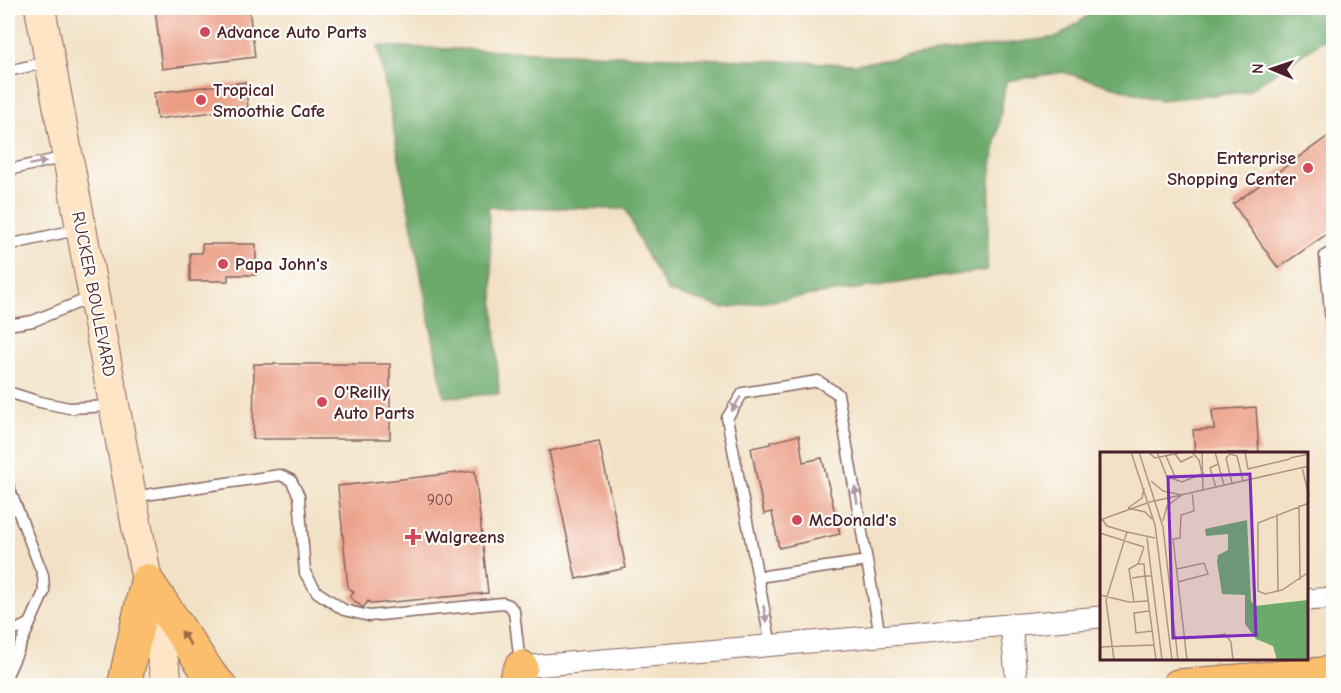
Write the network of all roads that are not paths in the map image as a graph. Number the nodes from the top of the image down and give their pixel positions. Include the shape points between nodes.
1 (40, 8) edge
2 (51, 62) junction
3 (8, 71) edge
4 (69, 157) junction
5 (8, 170) edge
6 (82, 228) junction
7 (8, 245) edge
8 (1334, 250) edge
9 (95, 296) junction
10 (8, 325) edge
11 (1334, 355) edge
12 (8, 392) edge
13 (115, 405) junction
14 (8, 485) edge
15 (132, 497) junction
16 (867, 561) junction
17 (758, 577) junction
18 (147, 581) junction
19 (1334, 598) edge
20 (1308, 600) edge
21 (1100, 617) edge
22 (29, 624) junction
23 (1011, 624) junction
24 (8, 633) edge
25 (880, 636) junction
26 (771, 645) junction
27 (8, 673) edge
28 (1334, 673) edge
29 (520, 680) edge
30 (124, 686) edge
31 (168, 686) edge
32 (220, 686) edge
33 (1017, 686) edge
34 (1178, 686) edge

1 - 2 main road, RUCKER BOULEVARD
2 - 3 lane
2 - 4 main road, RUCKER BOULEVARD
5 -> 4 lane
4 - 6 main road, RUCKER BOULEVARD
6 - 7 lane
6 - 9 main road, RUCKER BOULEVARD
8 - 11 lane via 1325,256
9 - 10 lane via 33,321
9 - 13 main road, RUCKER BOULEVARD
12 - 13 lane via 69,408
13 - 15 main road, RUCKER BOULEVARD
14 - 22 lane via 43,575 44,592
15 - 18 main road, RUCKER BOULEVARD
15 - 29 lane via 280,475 291,480 299,496 305,573 317,592 344,610 369,616 509,605 514,611
16 - 17 lane
16 -> 17 lane via 838,394 818,381 743,393 727,418
16 - 25 lane
17 -> 26 lane
18 - 30 highway
18 - 31 main road, RUCKER BOULEVARD
32 -> 18 highway
19 - 20 street
21 - 23 street
22 - 24 lane
22 - 27 lane
23 - 25 street
23 - 33 street
25 - 26 street
26 - 29 street
28 - 34 highway

